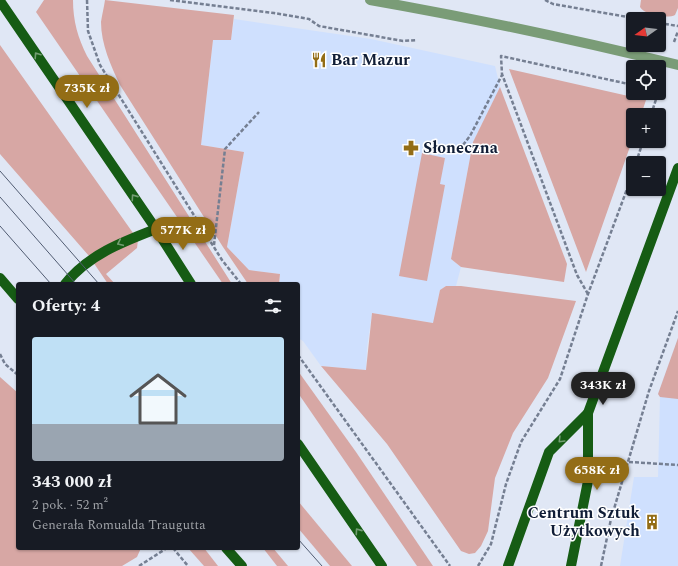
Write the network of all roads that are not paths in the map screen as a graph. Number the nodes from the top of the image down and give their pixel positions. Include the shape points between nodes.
1 (370, 0) edge
2 (0, 1) edge
3 (678, 65) edge
4 (678, 168) edge
5 (156, 229) junction
6 (0, 278) edge
7 (67, 282) edge
8 (190, 282) edge
9 (16, 297) edge
10 (588, 413) junction
11 (300, 447) edge
12 (228, 550) edge
13 (242, 566) edge
14 (382, 566) edge
15 (508, 566) edge
16 (571, 566) edge

1 - 3 street via 612,49
5 -> 2 main road
4 - 10 main road
5 -> 7 main road via 118,243 82,265
5 - 8 main road
6 - 9 main road
10 -> 15 main road via 549,452
10 - 16 main road via 588,481
14 -> 11 main road
12 - 13 main road

